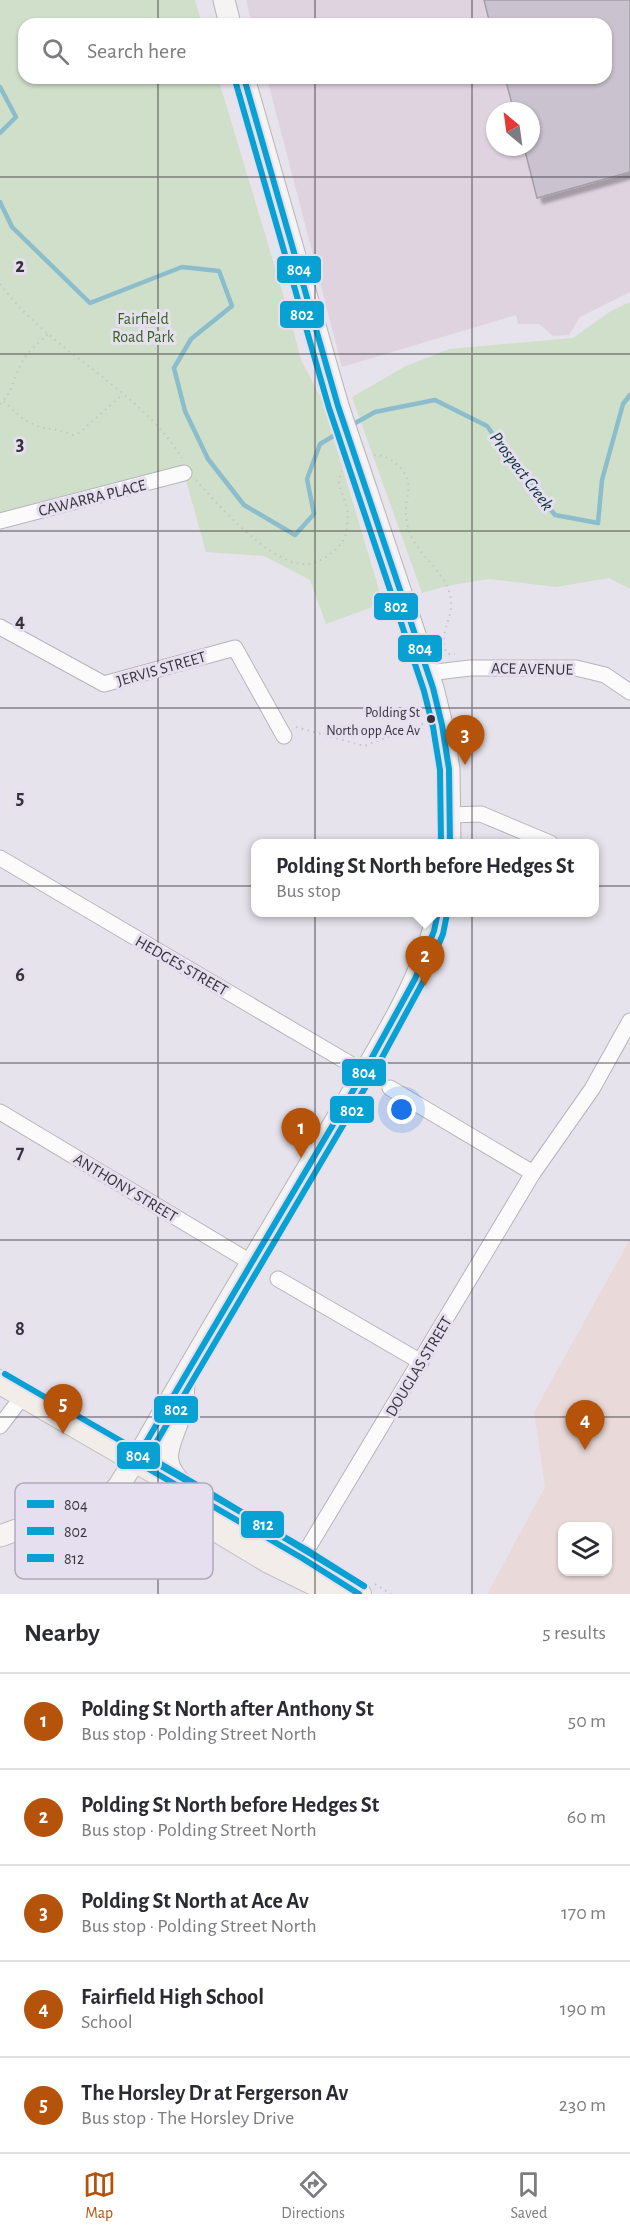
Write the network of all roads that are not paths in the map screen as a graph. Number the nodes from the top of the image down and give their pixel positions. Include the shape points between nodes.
1 (224, 0) edge
2 (228, 18) edge
3 (246, 84) edge
4 (184, 473) road end
5 (0, 521) edge
6 (0, 627) edge
7 (428, 673) junction
8 (630, 692) edge
9 (284, 736) dead end
10 (450, 815) junction
11 (450, 839) edge
12 (540, 839) edge
13 (0, 858) edge
14 (437, 917) edge
15 (630, 1021) edge
16 (364, 1072) junction
17 (390, 1088) dead end
18 (0, 1112) edge
19 (532, 1173) junction
20 (252, 1263) junction
21 (278, 1279) dead end
22 (420, 1362) junction
23 (186, 1376) junction
24 (0, 1382) edge
25 (23, 1396) junction
26 (0, 1426) edge
27 (135, 1461) junction
28 (121, 1483) edge
29 (174, 1483) edge
30 (179, 1483) edge
31 (213, 1505) edge
32 (213, 1527) edge
33 (15, 1531) edge
34 (0, 1536) edge
35 (302, 1558) junction
36 (351, 1589) edge

1 - 2 main road
3 - 7 main road, bridge via 338,406
4 - 5 street, CAWARRA PLACE
6 - 9 street, JERVIS STREET via 104,684 235,648
7 - 8 street, ACE AVENUE via 470,668 576,668 605,675
7 - 10 main road via 449,769
10 - 11 main road
10 - 12 street via 481,814
13 - 16 street, HEDGES STREET
14 - 16 main road via 415,979
15 - 19 street via 592,1089
16 - 20 main road
17 - 19 street
18 - 20 street, ANTHONY STREET
19 - 22 street, DOUGLAS STREET
20 - 23 main road
21 - 22 street
22 - 35 street, DOUGLAS STREET
23 - 27 main road
23 - 30 main road via 180,1417 166,1457 168,1468
24 - 25 main road
25 - 26 street
25 - 27 main road
27 - 28 main road
27 - 29 main road
31 - 35 main road
32 - 36 main road via 316,1584
33 - 34 main road
35 - 36 main road

